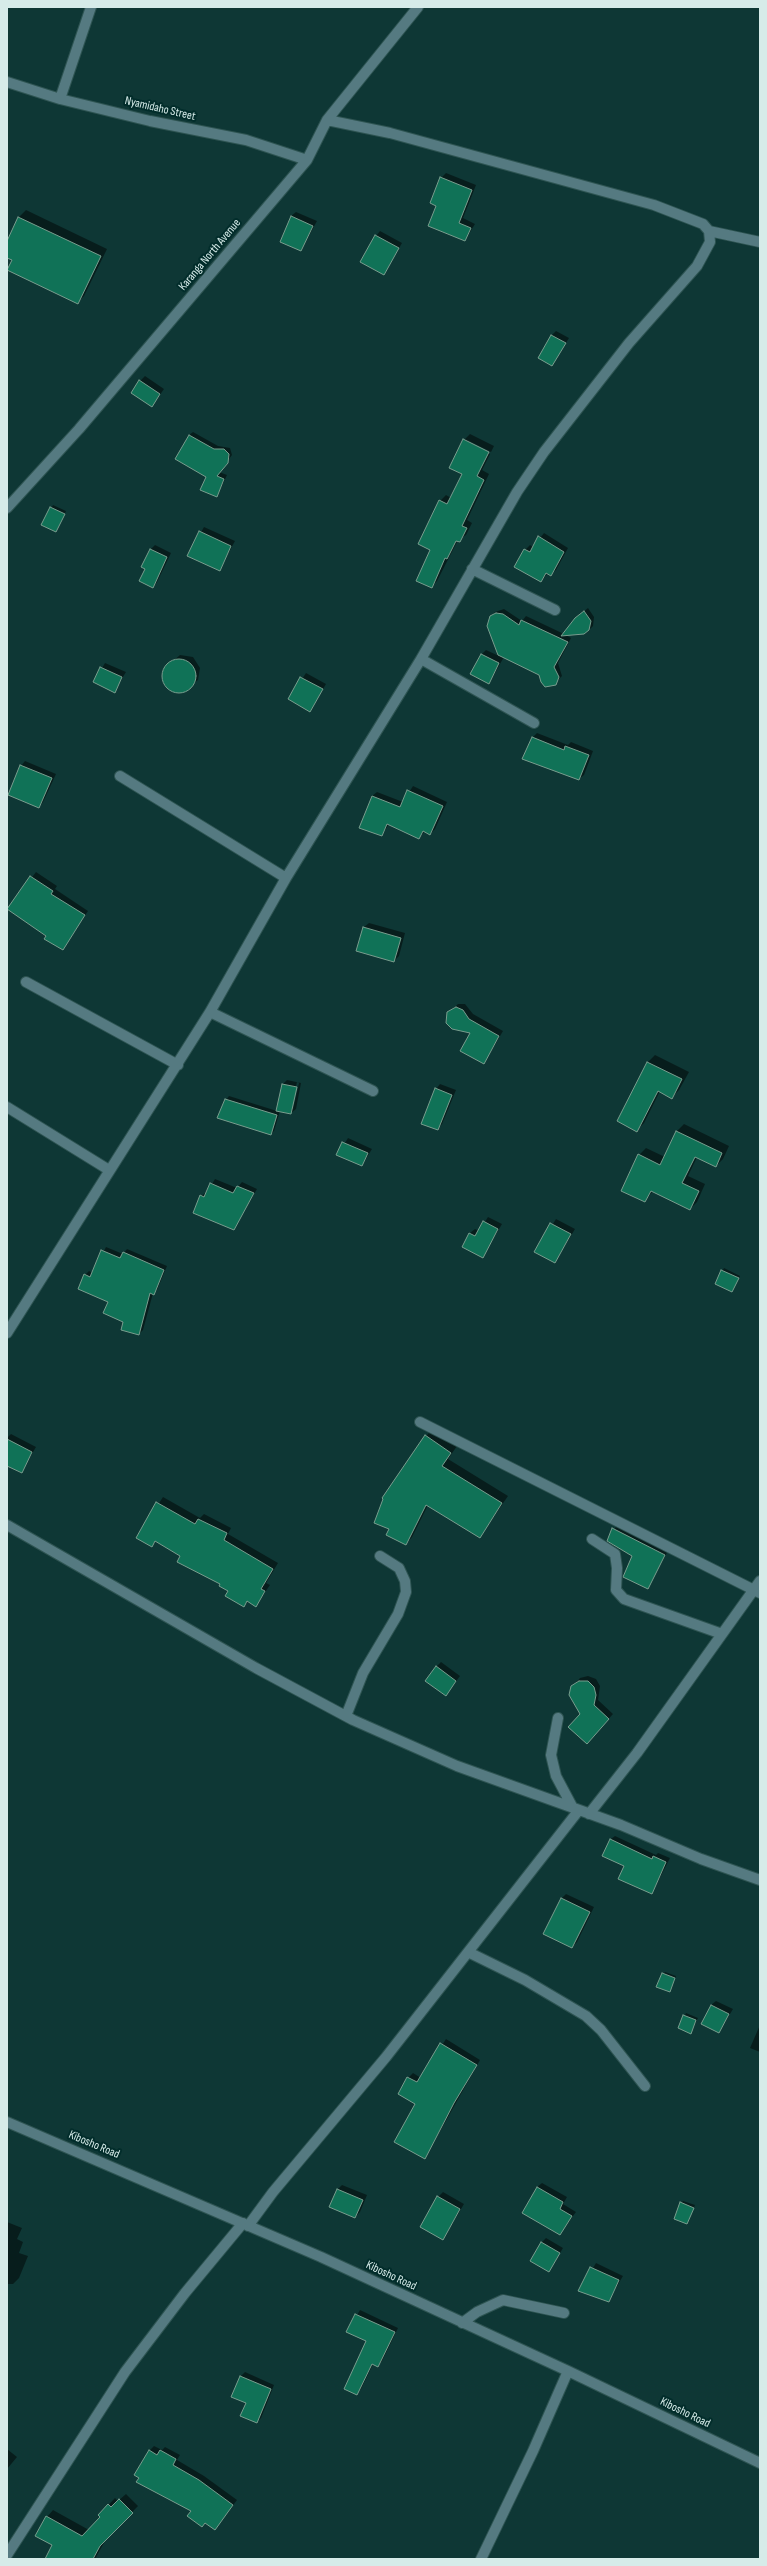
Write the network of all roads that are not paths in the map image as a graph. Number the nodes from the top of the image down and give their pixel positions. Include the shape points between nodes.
1 (92, 7) edge
2 (418, 7) edge
3 (7, 82) edge
4 (60, 99) junction
5 (327, 120) junction
6 (307, 160) junction
7 (709, 231) junction
8 (760, 242) edge
9 (7, 508) edge
10 (472, 569) junction
11 (554, 610) dead end
12 (420, 659) junction
13 (534, 723) dead end
14 (120, 776) dead end
15 (286, 878) junction
16 (26, 982) dead end
17 (210, 1012) junction
18 (178, 1065) junction
19 (373, 1091) dead end
20 (7, 1107) edge
21 (109, 1170) junction
22 (7, 1333) edge
23 (420, 1422) dead end
24 (7, 1525) edge
25 (592, 1539) dead end
26 (380, 1556) dead end
27 (760, 1581) edge
28 (757, 1591) edge
29 (722, 1634) junction
30 (346, 1716) junction
31 (558, 1718) dead end
32 (576, 1809) junction
33 (589, 1814) junction
34 (760, 1880) edge
35 (468, 1952) junction
36 (645, 2086) dead end
37 (7, 2122) edge
38 (246, 2225) junction
39 (564, 2314) dead end
40 (462, 2323) junction
41 (568, 2371) junction
42 (760, 2463) edge
43 (7, 2555) edge
44 (480, 2559) edge

1 - 4 street
2 - 5 street, Karanga North Avenue
3 - 4 street, Nyamidaho Street
4 - 6 street, Nyamidaho Street via 150,121 246,140
5 - 6 street, Karanga North Avenue
5 - 7 street via 390,133 619,194 688,216 703,224
6 - 9 street, Karanga North Avenue via 79,429
7 - 8 street
7 - 10 street via 710,242 697,266 629,343 544,452 517,492
10 - 11 street
10 - 12 street
12 - 13 street
12 - 15 street
14 - 15 street
15 - 17 street
16 - 18 street
17 - 18 street
17 - 19 street
18 - 21 street
20 - 21 street
21 - 22 street via 63,1248
23 - 28 street
24 - 30 street via 256,1668
25 - 29 street via 615,1554 616,1590 624,1599
26 - 30 street via 399,1568 406,1592 398,1614 363,1673
27 - 28 street
28 - 29 street
29 - 33 street via 637,1753
30 - 32 street via 457,1766
31 - 32 street via 551,1755 556,1776
32 - 33 street
32 - 35 street
33 - 34 street
35 - 36 street via 526,1980 586,2016 601,2030
35 - 38 street
37 - 38 street, Kibosho Road
38 - 40 street, Kibosho Road
38 - 43 street via 185,2292 125,2372
39 - 40 street via 503,2300 477,2312
40 - 41 street, Kibosho Road
41 - 42 street, Kibosho Road
41 - 44 street

